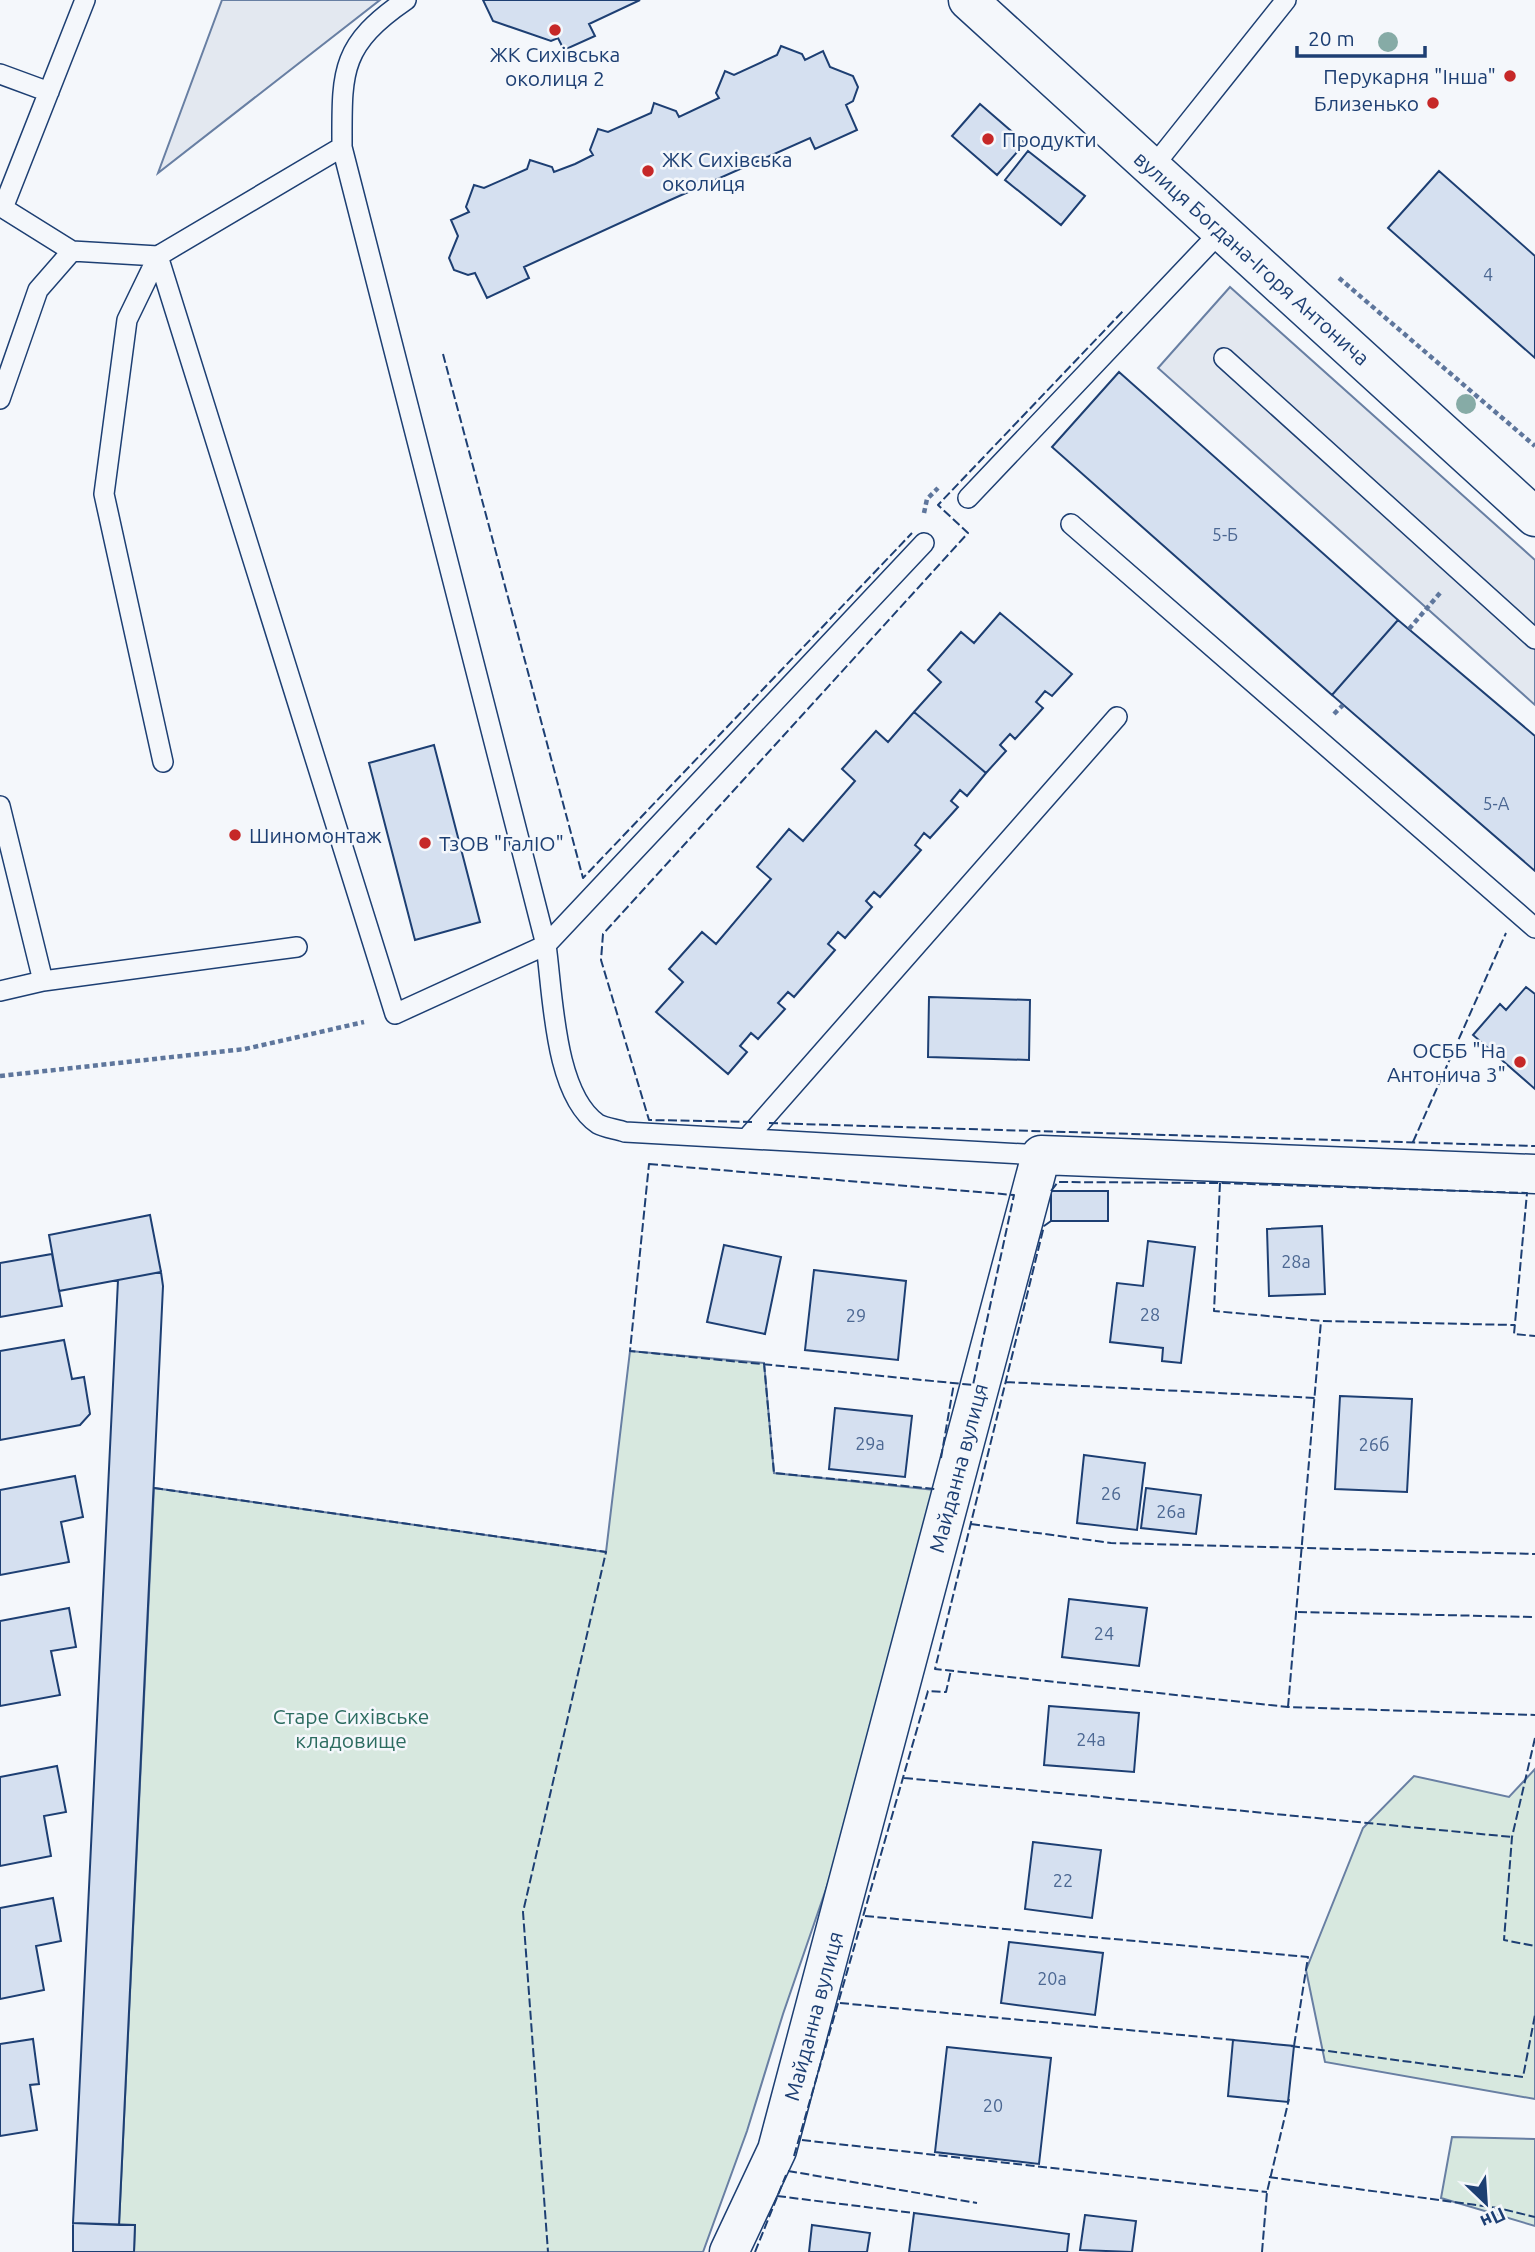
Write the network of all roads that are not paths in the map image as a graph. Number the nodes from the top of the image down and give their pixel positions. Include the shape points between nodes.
1 (85, 0) edge
2 (406, 0) edge
3 (968, 0) edge
4 (1286, 0) edge
5 (0, 74) edge
6 (49, 92) junction
7 (342, 147) junction
8 (1152, 168) junction
9 (2, 208) edge
10 (1223, 229) junction
11 (72, 251) junction
12 (158, 257) junction
13 (1224, 358) dead end
14 (7, 359) edge
15 (0, 399) edge
16 (968, 498) dead end
17 (1535, 517) edge
18 (1071, 524) dead end
19 (924, 543) dead end
20 (1535, 639) edge
21 (1117, 717) dead end
22 (163, 762) dead end
23 (0, 806) edge
24 (6, 858) edge
25 (1535, 928) edge
26 (546, 945) junction
27 (297, 947) dead end
28 (43, 981) junction
29 (0, 991) edge
30 (747, 1139) junction
31 (1041, 1155) junction
32 (1535, 1174) edge
33 (729, 2252) edge

1 - 6 lane
2 - 7 lane via 354,46 345,65
3 - 8 street, вулиця Богдана-Ігоря Антонича
4 - 8 lane
5 - 6 lane
6 - 9 lane
7 - 12 lane
7 - 26 lane
8 - 10 street, вулиця Богдана-Ігоря Антонича
9 - 11 lane
10 - 16 lane
10 - 17 street, вулиця Богдана-Ігоря Антонича
11 - 12 lane
11 - 14 lane via 37,290
12 - 22 lane via 127,320 104,494
12 - 26 lane via 396,1014
13 - 20 lane
14 - 15 lane
18 - 25 lane
19 - 26 lane
21 - 30 lane
23 - 24 lane
24 - 28 lane
26 - 30 lane via 562,1059 574,1098 599,1125 625,1132
27 - 28 lane
28 - 29 lane
30 - 31 lane
31 - 32 street
31 - 33 street, Майданна вулиця via 777,2150

